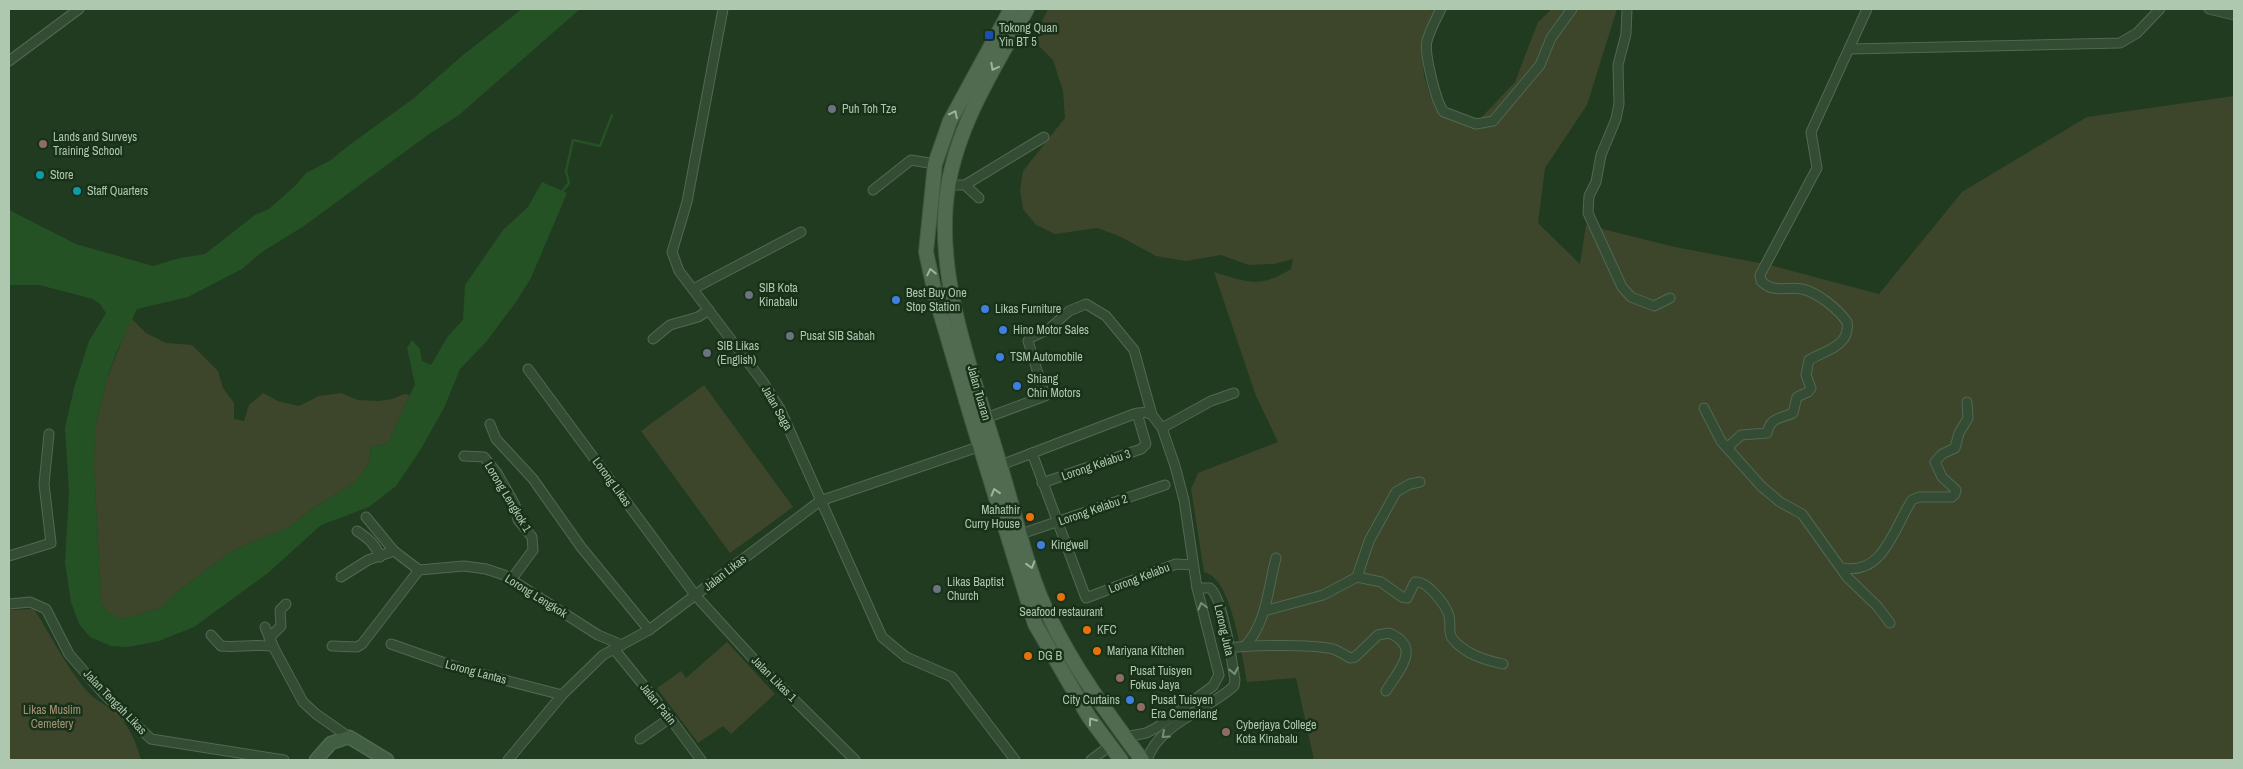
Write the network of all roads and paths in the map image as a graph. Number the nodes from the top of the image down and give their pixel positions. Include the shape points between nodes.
1 (79, 9) edge
2 (722, 9) edge
3 (1011, 9) edge
4 (1027, 9) edge
5 (1441, 9) edge
6 (1572, 9) edge
7 (1627, 9) edge
8 (1867, 9) edge
9 (2160, 9) edge
10 (2209, 9) edge
11 (2234, 15) edge
12 (1007, 30) junction
13 (1850, 49) junction
14 (9, 60) edge
15 (1044, 137) dead end
16 (935, 164) junction
17 (965, 185) junction
18 (948, 186) junction
19 (873, 190) dead end
20 (978, 198) dead end
21 (800, 232) dead end
22 (693, 289) junction
23 (1670, 298) dead end
24 (955, 308) junction
25 (709, 310) junction
26 (653, 339) dead end
27 (528, 369) dead end
28 (1234, 393) dead end
29 (1967, 402) dead end
30 (1704, 408) dead end
31 (1137, 413) junction
32 (1152, 415) junction
33 (986, 418) junction
34 (490, 424) dead end
35 (1162, 428) junction
36 (49, 434) dead end
37 (980, 446) junction
38 (1728, 447) junction
39 (1032, 453) junction
40 (464, 456) dead end
41 (1001, 466) junction
42 (1420, 482) dead end
43 (1042, 483) junction
44 (1165, 486) dead end
45 (820, 501) junction
46 (366, 517) dead end
47 (1057, 522) junction
48 (357, 531) dead end
49 (1021, 534) junction
50 (394, 551) junction
51 (9, 556) edge
52 (380, 557) junction
53 (1276, 558) dead end
54 (1193, 565) junction
55 (1842, 568) junction
56 (418, 570) junction
57 (341, 577) dead end
58 (1356, 577) junction
59 (511, 580) junction
60 (1197, 588) junction
61 (696, 596) junction
62 (9, 604) edge
63 (286, 604) dead end
64 (1264, 611) junction
65 (1890, 623) dead end
66 (265, 626) dead end
67 (649, 630) junction
68 (210, 634) dead end
69 (271, 643) junction
70 (391, 644) dead end
71 (332, 646) dead end
72 (1245, 646) junction
73 (618, 647) junction
74 (1229, 648) junction
75 (1504, 664) dead end
76 (1386, 691) dead end
77 (562, 694) junction
78 (670, 718) junction
79 (349, 737) junction
80 (1125, 737) junction
81 (640, 739) dead end
82 (1111, 745) junction
83 (284, 760) edge
84 (316, 760) edge
85 (387, 760) edge
86 (508, 760) edge
87 (701, 760) edge
88 (855, 760) edge
89 (1015, 760) edge
90 (1092, 760) edge
91 (1121, 760) edge
92 (1142, 760) edge
93 (1147, 760) edge

1 - 14 street
2 - 22 street, Jalan Saga via 687,202 672,252 676,267
3 - 12 main road, Jalan Tuaran
4 - 12 main road, Jalan Tuaran
5 - 6 street via 1427,41 1426,53 1436,96 1444,112 1476,124 1493,121 1523,87
7 - 23 street via 1626,34 1618,65 1616,118 1601,155 1596,182 1589,196 1588,213 1622,287 1631,297 1654,306
8 - 13 street
9 - 13 street via 2137,33 2120,43
10 - 11 street
16 -> 12 main road, Jalan Tuaran via 950,121
12 -> 18 main road, Jalan Tuaran via 963,132
13 - 38 street via 1811,132 1817,168 1760,275 1767,287 1800,288 1823,300 1847,322 1846,333 1835,348 1808,360 1806,375 1811,388 1797,397 1793,413 1776,417 1766,433 1742,435
15 - 17 street
16 - 19 street via 911,160
37 -> 16 main road, Jalan Tuaran via 936,298 926,252
17 - 18 street
17 - 20 street
18 - 24 main road, Jalan Tuaran via 944,250
21 - 22 street
22 - 25 street, Jalan Saga
24 - 33 main road, Jalan Tuaran
24 - 37 main road via 954,324 986,438
25 - 26 street via 698,318 670,325
25 - 45 street, Jalan Saga via 772,394 805,461
27 - 61 street, Lorong Likas
28 - 35 street via 1211,401
29 - 55 street via 1968,418 1955,448 1942,454 1935,462 1942,477 1956,490 1955,494 1952,497 1912,500 1876,559 1854,570
30 - 38 street via 1717,436
31 - 32 street
31 - 39 street
31 - 43 street, Lorong Kelabu 3 via 1146,444 1141,449
32 - 33 street via 1134,350 1106,316 1086,304 1028,341 1044,396
32 - 35 street
33 - 41 main road, Jalan Tuaran
34 - 67 street via 496,439 533,479 581,547
35 - 54 street via 1182,487
36 - 51 street via 44,484 50,543
37 - 45 street, Jalan Likas
82 -> 37 main road, Jalan Tuaran via 1075,694 1035,624
38 - 55 street via 1761,486 1802,514
39 - 41 street
39 - 43 street
40 - 59 street, Lorong Lengkok 1 via 484,457 491,464 515,505 518,520 532,537 533,550
41 - 49 main road, Jalan Tuaran
42 - 58 street via 1396,492 1368,541
43 - 47 street
44 - 47 street, Lorong Kelabu 2
45 - 61 street, Jalan Likas
45 - 89 street, Jalan Saga via 882,637 906,657 952,676
46 - 50 street
47 - 49 street, Lorong Kelabu 2
47 - 54 street, Lorong Kelabu via 1086,598 1176,564
48 - 52 street via 378,549
49 -> 80 main road, Jalan Tuaran via 1040,597 1059,636
50 - 52 street
50 - 56 street
52 - 57 street via 368,560
53 - 64 street
54 - 60 street
55 - 65 street
56 - 59 street, Lorong Lengkok via 476,566
56 - 71 street via 362,644 357,647
58 - 64 street via 1323,594
58 - 75 street via 1381,582 1406,598 1415,582 1421,582 1446,608 1450,636 1454,640 1472,654
59 - 73 street, Lorong Lengkok
60 - 74 street, Lorong Juta via 1206,586 1213,590
80 -> 60 street, Lorong Juta via 1156,728 1216,682 1218,667
61 - 67 street, Jalan Likas
61 - 88 street, Jalan Likas 1 via 759,665
62 - 83 street, Jalan Tengah Likas via 30,602 46,609 69,654 102,692 151,739
63 - 69 street via 280,610 281,626
64 - 72 street via 1256,632
66 - 69 street
67 - 73 street, Jalan Likas
68 - 69 street via 220,646 252,647
69 - 79 street via 304,702
70 - 77 street, Lorong Lantas via 462,669
72 - 74 street
72 - 76 street via 1314,647 1334,650 1350,658 1378,635 1389,633 1400,639 1406,648 1407,658
73 - 77 street, Jalan Likas via 603,656
73 - 78 street, Jalan Patin
74 -> 93 street, Lorong Juta via 1236,680 1234,686 1164,734
77 - 86 street, Jalan Likas
78 - 81 street
78 - 87 street, Jalan Patin
79 - 84 main road via 331,743
79 - 85 main road
80 - 92 main road, Jalan Tuaran
82 - 90 street
82 - 91 main road, Jalan Tuaran

